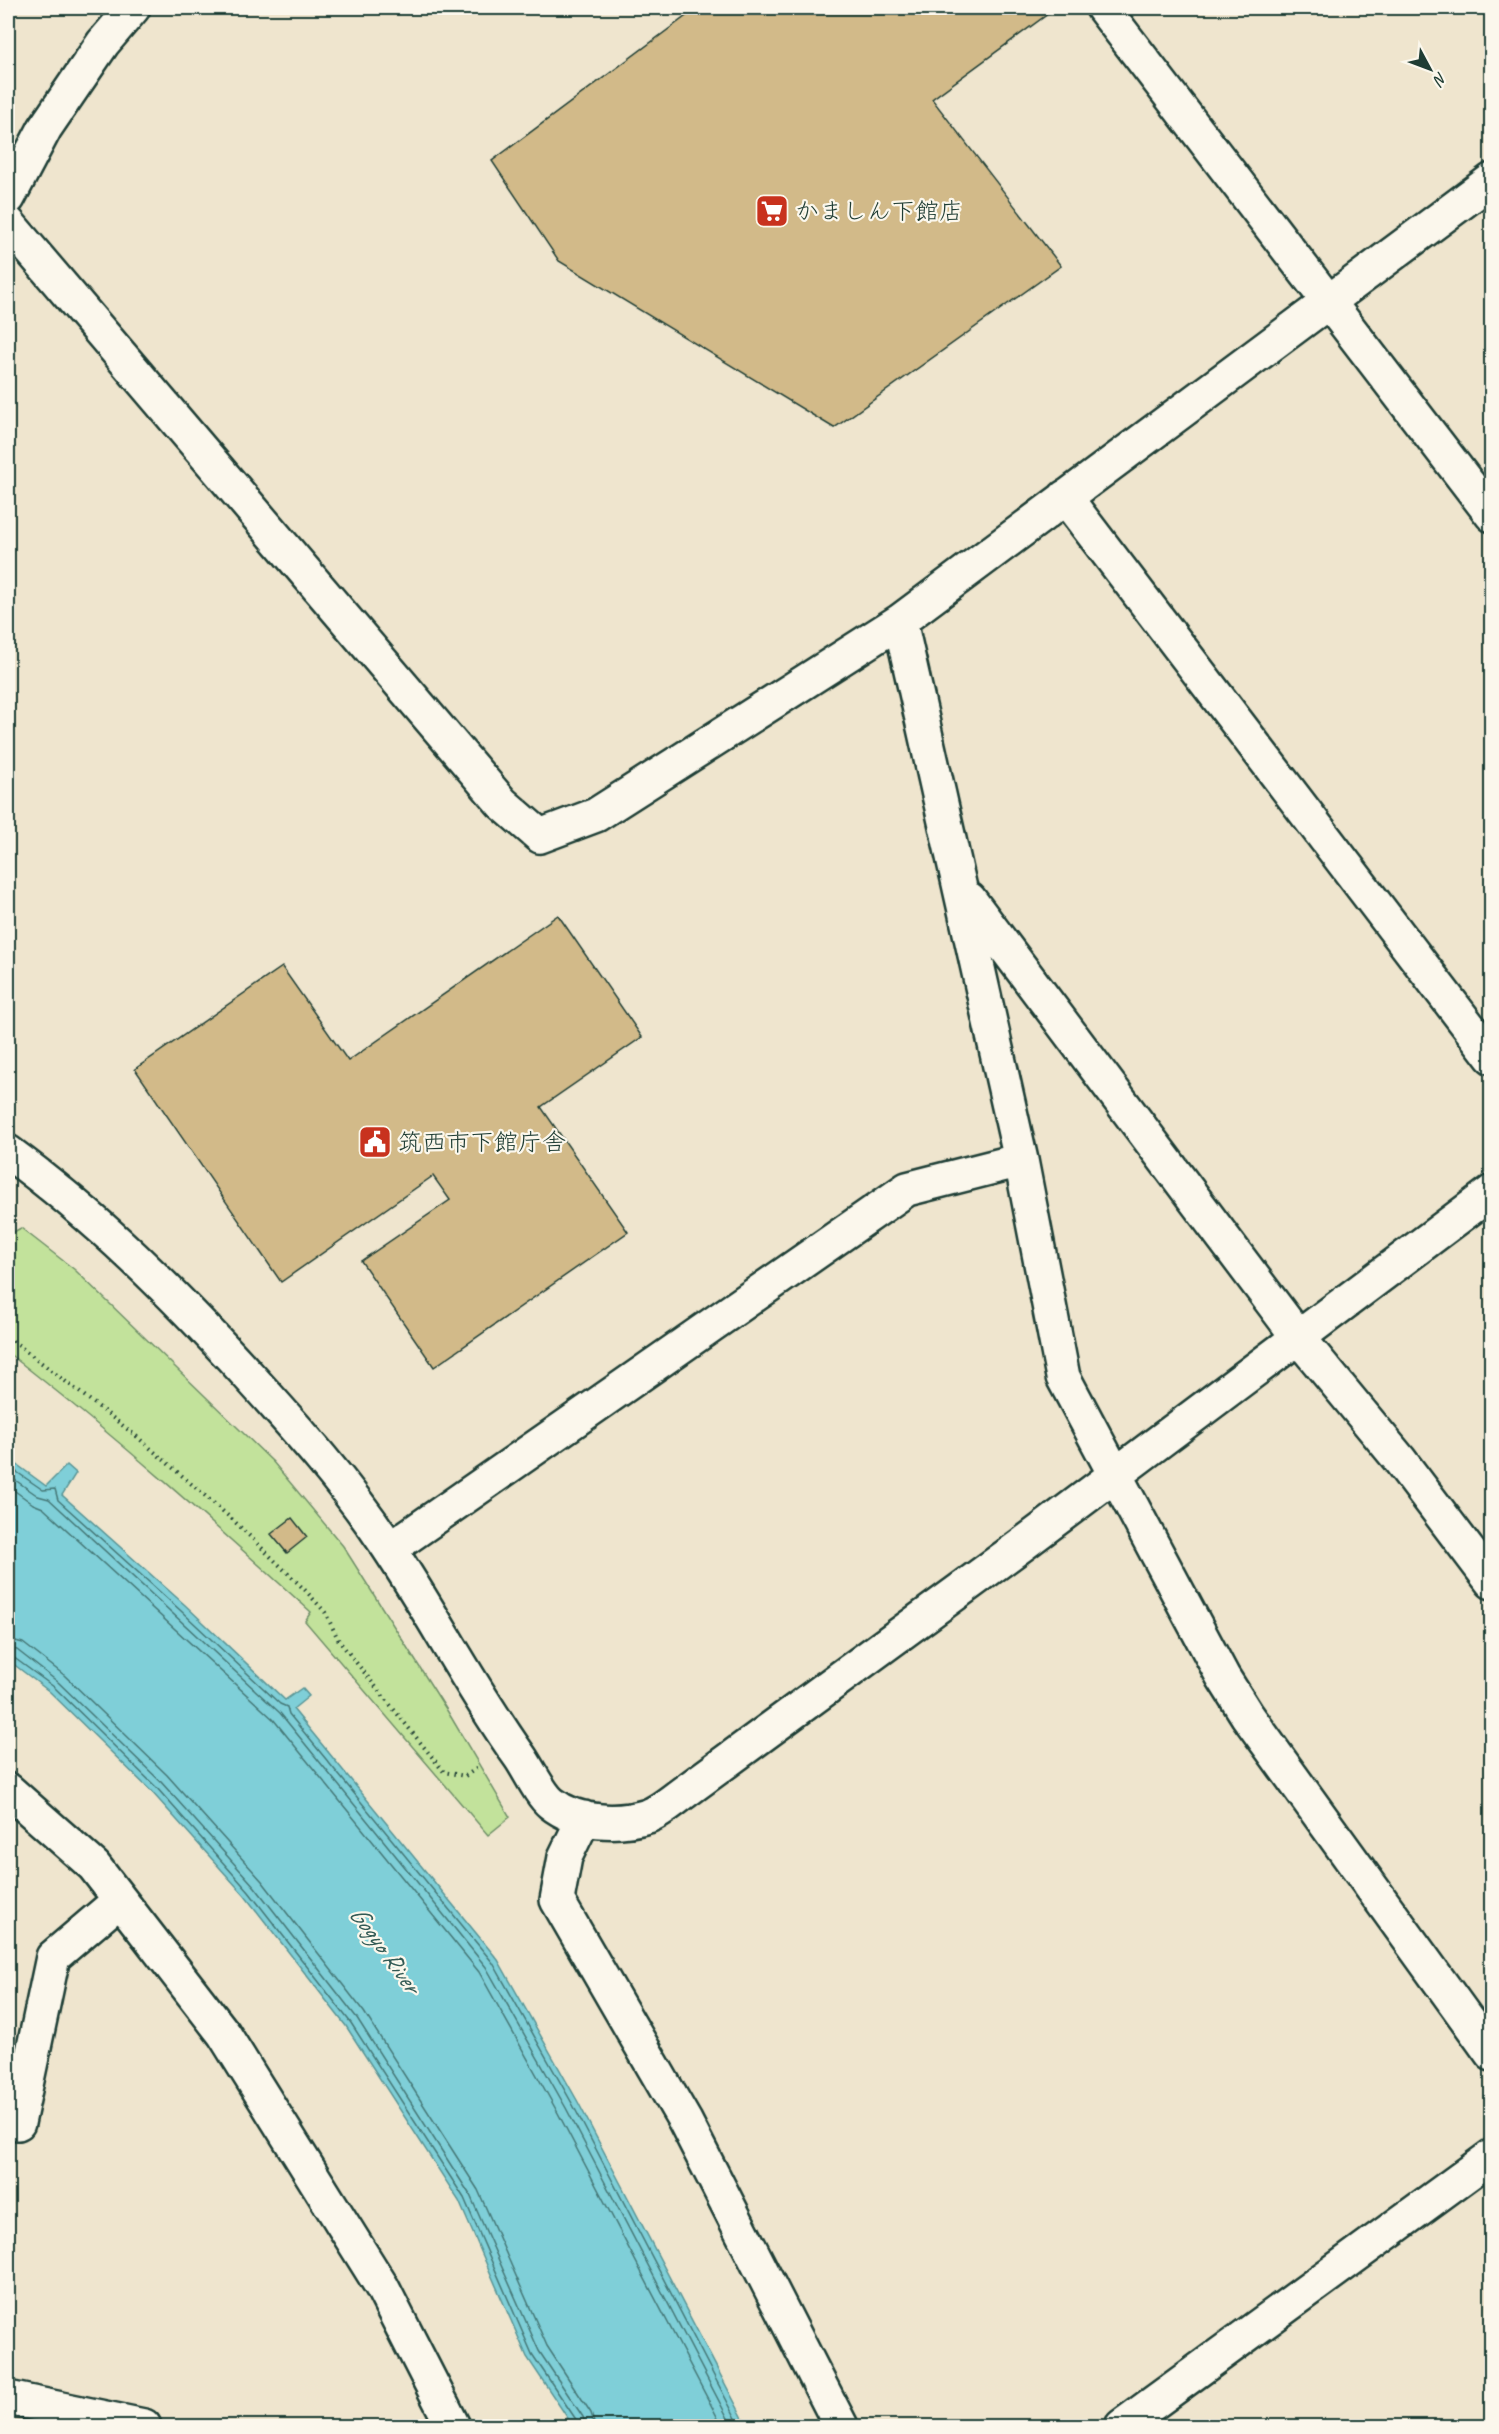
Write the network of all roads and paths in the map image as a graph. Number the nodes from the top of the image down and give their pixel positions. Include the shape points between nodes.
1 (132, 8) edge
2 (1103, 8) edge
3 (1491, 180) edge
4 (8, 198) edge
5 (8, 223) edge
6 (1327, 300) junction
7 (1065, 497) junction
8 (1491, 515) edge
9 (900, 621) junction
10 (962, 891) junction
11 (1491, 1057) edge
12 (8, 1152) edge
13 (1021, 1160) junction
14 (1491, 1192) edge
15 (8, 1337) edge
16 (1299, 1337) junction
17 (1116, 1474) junction
18 (390, 1549) junction
19 (1491, 1582) edge
20 (487, 1762) dead end
21 (8, 1791) edge
22 (584, 1818) junction
23 (120, 1900) junction
24 (1491, 2054) edge
25 (8, 2121) edge
26 (1491, 2156) edge
27 (8, 2398) edge
28 (144, 2427) edge
29 (453, 2427) edge
30 (841, 2427) edge
31 (1122, 2427) edge

1 - 4 street via 45,128
2 - 6 street
3 - 6 street
5 - 9 street via 502,803 540,836 596,815
6 - 7 street
6 - 8 street
7 - 9 street
7 - 11 street
9 - 10 street
10 - 13 street
10 - 16 street
12 - 18 street via 119,1242 181,1303 350,1490
13 - 17 street via 1063,1377
13 - 18 street via 907,1189
14 - 16 street
15 - 20 path via 135,1435 233,1520 305,1590 325,1612 339,1641 444,1772 465,1776
16 - 17 street
16 - 19 street via 1399,1459
17 - 22 street via 650,1815 608,1822
17 - 24 street via 1247,1715
18 - 22 street via 478,1696 550,1803
21 - 23 street via 94,1866
22 - 30 street via 565,1857 557,1900 685,2121
23 - 25 street via 53,1957 18,2123
23 - 29 street via 224,2034 382,2287
26 - 31 street
27 - 28 street

